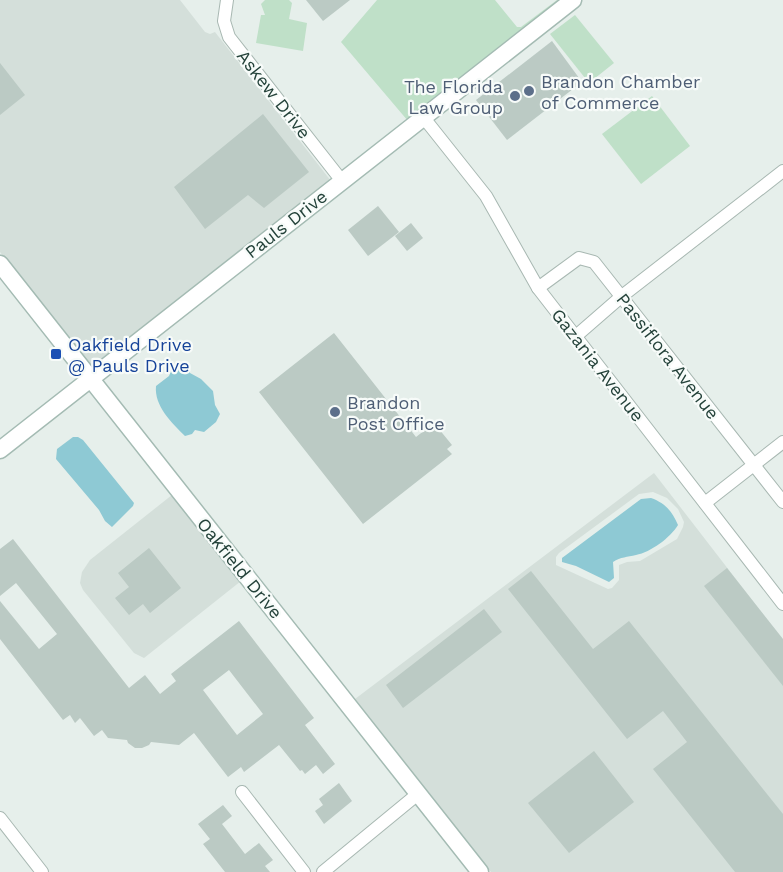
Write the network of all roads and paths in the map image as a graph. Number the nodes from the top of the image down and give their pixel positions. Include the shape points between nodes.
1 (227, 0) edge
2 (570, 1) edge
3 (424, 118) junction
4 (783, 171) edge
5 (342, 181) junction
6 (0, 264) edge
7 (538, 288) junction
8 (622, 296) junction
9 (576, 336) junction
10 (90, 380) junction
11 (783, 442) edge
12 (0, 450) edge
13 (754, 465) junction
14 (783, 502) edge
15 (705, 503) junction
16 (783, 604) edge
17 (242, 792) dead end
18 (419, 793) junction
19 (0, 818) edge
20 (42, 872) edge
21 (304, 872) edge
22 (323, 872) edge
23 (480, 872) edge

1 - 5 street, Askew Drive via 224,21 230,37
2 - 3 street, Pauls Drive
3 - 5 street, Pauls Drive
3 - 7 street, Gazania Avenue via 486,196
4 - 8 street
5 - 10 street, Pauls Drive
6 - 10 street, Oakfield Drive
7 - 8 street, Passiflora Avenue via 579,258 594,262
7 - 9 street, Gazania Avenue
8 - 9 street
8 - 13 street, Passiflora Avenue
9 - 15 street, Gazania Avenue
10 - 12 street, Pauls Drive
10 - 18 street, Oakfield Drive
11 - 13 street
13 - 14 street, Passiflora Avenue
13 - 15 street
15 - 16 street, Gazania Avenue
17 - 21 street
18 - 22 street
18 - 23 street, Oakfield Drive
19 - 20 street

